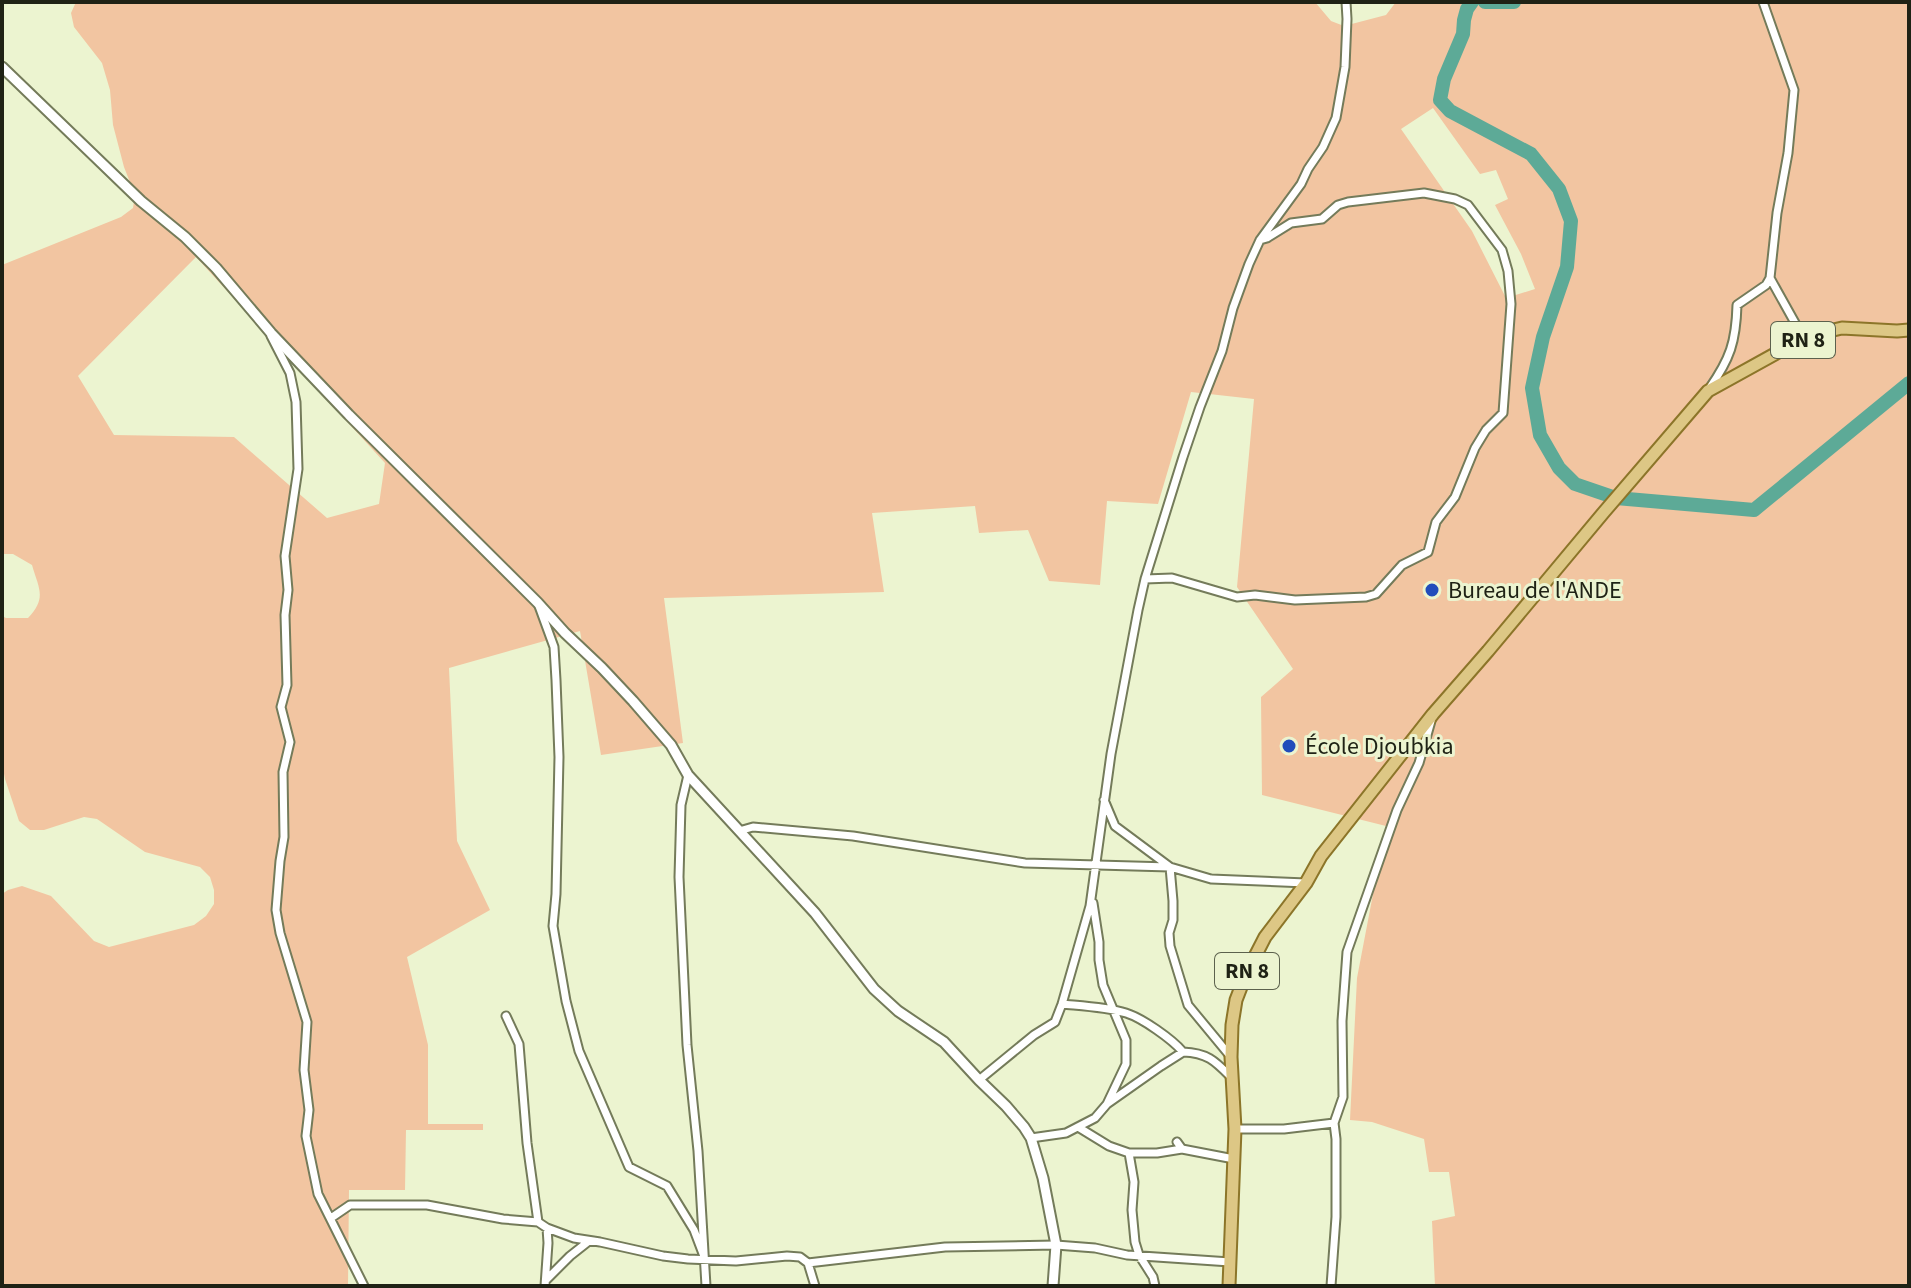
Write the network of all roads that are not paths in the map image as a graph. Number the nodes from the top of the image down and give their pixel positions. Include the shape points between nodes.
1 (1346, 2) edge
2 (1763, 2) edge
3 (2, 67) edge
4 (1260, 240) junction
5 (1770, 278) junction
6 (1909, 330) edge
7 (271, 333) junction
8 (1804, 339) junction
9 (1708, 391) junction
10 (1145, 579) junction
11 (538, 603) junction
12 (1433, 714) junction
13 (688, 775) junction
14 (1104, 800) junction
15 (739, 831) junction
16 (1096, 864) junction
17 (1170, 867) junction
18 (1306, 883) junction
19 (1092, 893) junction
20 (1062, 1004) junction
21 (1114, 1011) junction
22 (506, 1016) dead end
23 (1183, 1052) junction
24 (1231, 1057) junction
25 (1232, 1078) junction
26 (979, 1080) junction
27 (1107, 1104) junction
28 (1334, 1123) junction
29 (1078, 1127) junction
30 (1235, 1129) junction
31 (1031, 1138) junction
32 (1129, 1153) junction
33 (1234, 1159) junction
34 (331, 1218) junction
35 (538, 1222) junction
36 (547, 1228) junction
37 (590, 1241) junction
38 (1056, 1245) junction
39 (1139, 1255) junction
40 (705, 1259) junction
41 (1230, 1262) junction
42 (808, 1263) junction
43 (546, 1283) edge
44 (364, 1286) edge
45 (706, 1286) edge
46 (815, 1286) edge
47 (1053, 1286) edge
48 (1155, 1286) edge
49 (1229, 1286) edge
50 (1331, 1286) edge

1 - 4 street via 1345,67 1336,118 1301,184
2 - 5 street via 1794,90
3 - 7 street via 185,237
4 - 10 street
4 - 10 street via 1291,223 1322,219 1348,202 1424,193 1468,205 1502,250 1508,271 1511,304 1503,413 1475,448 1455,497 1436,522 1428,552 1402,565 1376,594 1295,600 1237,597 1172,578
5 - 8 street
5 - 9 street via 1737,305 1733,347
6 - 8 main road, RN 8 via 1842,328
7 - 11 street
7 - 34 street via 290,373 296,402 298,469 285,556 287,685 281,707 290,742 283,772 284,837 276,910 307,1022 306,1136 318,1194
8 - 9 main road, RN 8
9 - 12 main road, RN 8
10 - 14 street
11 - 13 street via 633,701 671,745
11 - 40 street via 554,647 559,757 553,926 566,1001 579,1051 629,1167 667,1186
12 - 18 main road, RN 8 via 1321,856
12 - 28 street via 1347,952 1343,1097
13 - 15 street
13 - 40 street via 681,805 679,877
14 - 16 street
14 - 17 street via 1115,826
15 - 16 street via 753,827 839,834 1025,863
15 - 26 street via 815,913 874,989 944,1042
16 - 17 street
16 - 19 street
17 - 18 street via 1211,879
17 - 24 street via 1170,946 1188,1005
18 - 24 main road, RN 8 via 1265,937 1246,974 1236,1000
19 - 20 street
19 - 21 street via 1103,985
20 - 21 street
20 - 26 street via 1055,1022
21 - 23 street via 1128,1013
21 - 27 street via 1126,1040 1126,1064
22 - 35 street via 519,1044
23 - 25 street via 1215,1060
23 - 27 street
24 - 25 main road, RN 8
25 - 30 main road, RN 8
26 - 31 street
27 - 29 street
28 - 30 street
28 - 50 street
29 - 31 street
29 - 32 street
30 - 33 main road, RN 8
31 - 38 street
32 - 33 street via 1157,1153 1180,1145
32 - 39 street
33 - 41 main road, RN 8
34 - 35 street via 350,1205 427,1205
34 - 44 street
35 - 36 street
36 - 37 street
36 - 43 street
37 - 40 street
37 - 43 street
38 - 39 street
38 - 42 street via 945,1247
38 - 47 street
39 - 41 street
39 - 48 street
40 - 42 street via 787,1256
40 - 45 street
41 - 49 main road, RN 8
42 - 46 street

